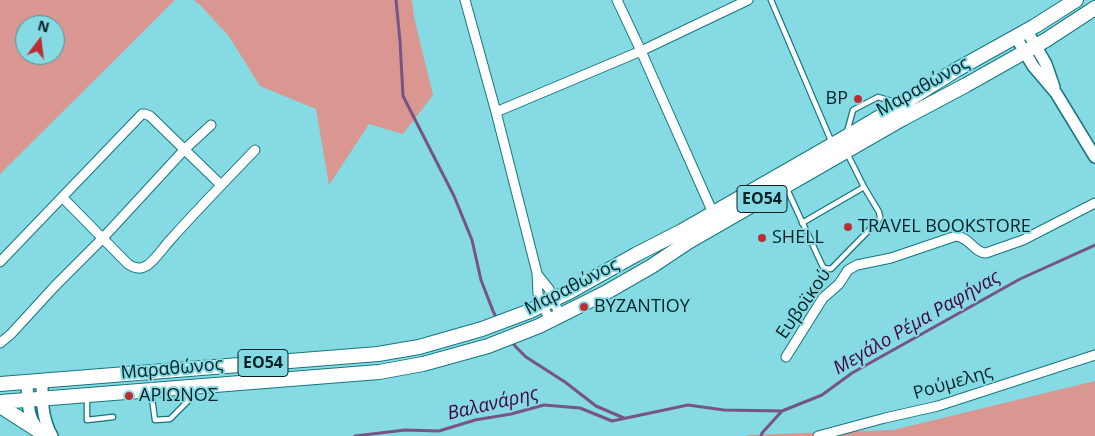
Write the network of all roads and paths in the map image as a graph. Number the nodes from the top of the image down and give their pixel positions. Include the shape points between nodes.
1 (465, 0) edge
2 (617, 0) edge
3 (748, 0) edge
4 (771, 0) edge
5 (1076, 0) edge
6 (1095, 8) edge
7 (1021, 34) junction
8 (1030, 49) junction
9 (641, 51) junction
10 (902, 104) junction
11 (496, 112) junction
12 (211, 125) dead end
13 (846, 144) junction
14 (832, 145) junction
15 (185, 149) junction
16 (254, 150) dead end
17 (1095, 157) edge
18 (222, 184) junction
19 (785, 186) junction
20 (864, 186) junction
21 (63, 198) junction
22 (1095, 202) edge
23 (713, 213) junction
24 (802, 223) junction
25 (102, 239) junction
26 (0, 262) edge
27 (548, 302) junction
28 (555, 318) junction
29 (0, 343) edge
30 (1095, 355) edge
31 (786, 357) dead end
32 (42, 381) junction
33 (27, 382) junction
34 (0, 384) edge
35 (187, 387) junction
36 (150, 390) junction
37 (87, 395) junction
38 (42, 398) junction
39 (28, 400) junction
40 (0, 402) edge
41 (0, 406) edge
42 (113, 417) dead end
43 (43, 434) edge
44 (52, 436) edge
45 (818, 436) edge

1 - 11 street
2 - 9 street
3 - 9 street
4 - 14 lane
5 - 7 main road, Μαραθώνος / ΕΟ54
6 - 8 main road, Μαραθώνος / ΕΟ54
7 - 8 street
7 - 10 main road, Μαραθώνος / ΕΟ54
8 - 13 main road, Μαραθώνος / ΕΟ54 via 902,119
8 - 17 street via 1046,64 1056,93
9 - 11 street
9 - 23 street
10 - 13 main road, Μαραθώνος / ΕΟ54
10 - 13 lane via 878,97 853,110
11 - 27 street via 537,274 538,294
12 - 15 street
13 - 14 main road, Μαραθώνος / ΕΟ54
13 - 19 main road, Μαραθώνος / ΕΟ54
13 - 20 lane
14 - 23 main road, Μαραθώνος / ΕΟ54
15 - 18 street
15 - 21 street via 148,114 142,114
15 - 25 street
16 - 18 street
18 - 25 street via 145,267 133,268
19 - 24 lane
19 - 28 main road, Μαραθώνος / ΕΟ54 via 644,271
20 - 24 lane
20 - 24 lane via 880,215 879,219 831,269 822,265
21 - 25 street
21 - 26 street
22 - 31 street, Ευβοϊκού via 1023,240 986,253 956,236 848,270 839,284 823,298
23 - 27 main road, Μαραθώνος / ΕΟ54
25 - 29 street
27 - 28 street
27 - 32 main road, Μαραθώνος / ΕΟ54 via 482,329 439,342 378,354
28 - 35 main road, Μαραθώνος / ΕΟ54 via 494,344 430,363 379,372
30 - 45 street, Ρούμελης via 938,406
32 - 33 main road, Μαραθώνος / ΕΟ54
32 - 38 street
33 - 34 main road, Μαραθώνος / ΕΟ54
33 - 39 street
35 - 36 main road, Μαραθώνος / ΕΟ54
35 - 36 lane via 188,401 170,419 154,420
36 - 37 main road, Μαραθώνος / ΕΟ54
37 - 38 main road, Μαραθώνος / ΕΟ54
37 - 42 lane via 87,420
38 - 39 main road, Μαραθώνος / ΕΟ54
38 - 44 street
39 - 40 main road, Μαραθώνος / ΕΟ54
39 - 43 street via 30,415
41 - 43 main road

